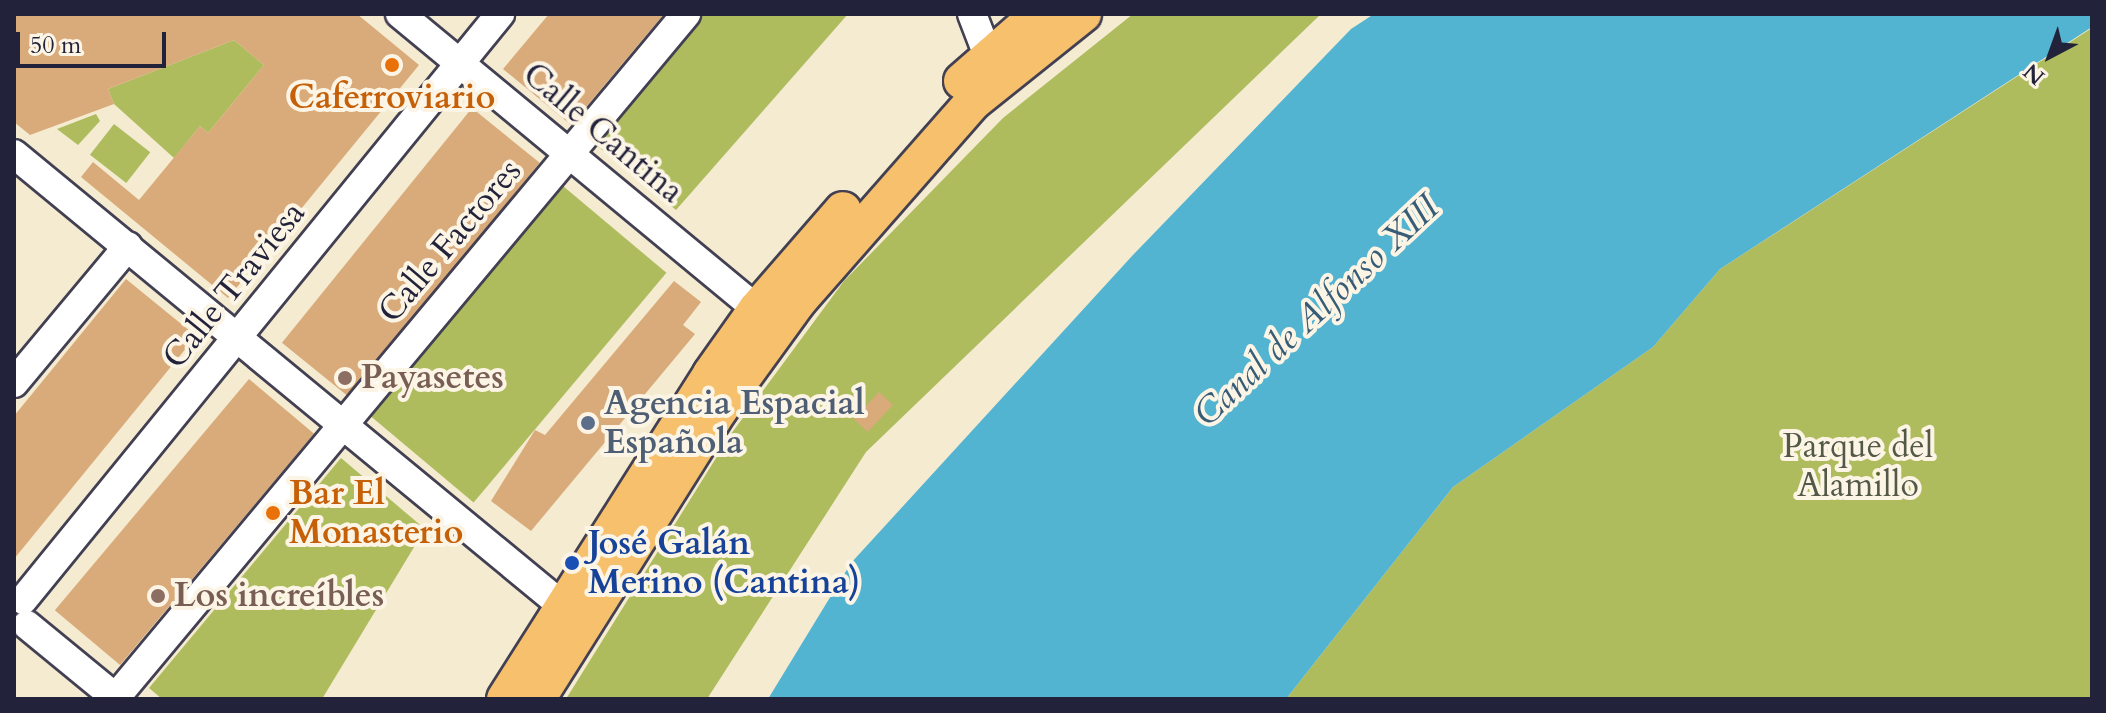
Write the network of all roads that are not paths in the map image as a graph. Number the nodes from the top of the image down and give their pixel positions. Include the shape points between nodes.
1 (400, 14) edge
2 (500, 14) edge
3 (686, 14) edge
4 (972, 14) edge
5 (1039, 14) edge
6 (1083, 14) edge
7 (989, 58) junction
8 (461, 62) junction
9 (571, 152) junction
10 (14, 154) edge
11 (128, 246) junction
12 (757, 309) junction
13 (239, 336) junction
14 (14, 383) edge
15 (344, 423) junction
16 (564, 607) junction
17 (20, 614) edge
18 (116, 698) edge
19 (505, 699) edge
20 (537, 699) edge

1 - 8 street, Calle Cantina
2 - 8 street, Calle Traviesa
3 - 9 street, Calle Factores
4 - 7 street
5 - 7 main road
6 - 20 main road via 973,102 791,311 727,398
7 - 12 main road via 957,86
8 - 9 street, Calle Cantina
8 - 13 street, Calle Traviesa
9 - 12 street, Calle Cantina
9 - 15 street, Calle Factores
10 - 11 street
11 - 13 street
11 - 14 street
12 - 16 main road
13 - 15 street
13 - 17 street, Calle Traviesa
15 - 16 street
15 - 18 street, Calle Factores
16 - 19 main road
17 - 18 street

